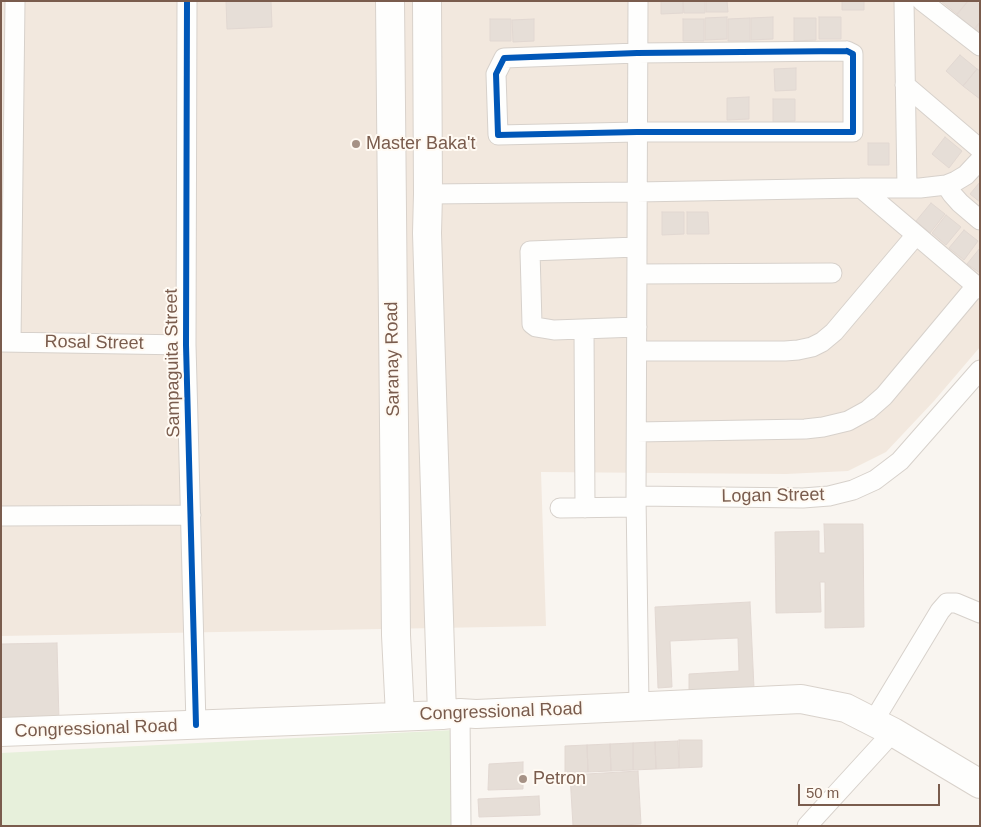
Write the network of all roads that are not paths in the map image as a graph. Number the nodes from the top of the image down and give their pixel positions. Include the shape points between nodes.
1 (15, 1) edge
2 (187, 1) edge
3 (390, 1) edge
4 (428, 1) edge
5 (638, 1) edge
6 (904, 1) edge
7 (922, 1) edge
8 (980, 46) edge
9 (637, 53) junction
10 (906, 85) junction
11 (637, 132) junction
12 (980, 149) edge
13 (980, 160) edge
14 (946, 186) junction
15 (861, 188) junction
16 (907, 188) junction
17 (637, 192) junction
18 (428, 194) junction
19 (980, 220) edge
20 (916, 235) junction
21 (637, 247) junction
22 (832, 273) dead end
23 (637, 274) junction
24 (978, 288) edge
25 (637, 327) junction
26 (584, 329) junction
27 (6, 342) edge
28 (186, 345) junction
29 (637, 351) junction
30 (980, 370) edge
31 (637, 432) junction
32 (636, 502) junction
33 (560, 508) dead end
34 (585, 508) junction
35 (191, 515) junction
36 (1, 516) edge
37 (980, 613) edge
38 (440, 633) junction
39 (396, 635) junction
40 (639, 706) junction
41 (451, 714) junction
42 (400, 716) junction
43 (196, 725) junction
44 (883, 727) junction
45 (1, 732) edge
46 (980, 784) edge
47 (461, 826) edge
48 (807, 826) edge

1 - 27 street
2 - 28 street, Sampaguita Street
3 - 39 street, Saranay Road
4 - 18 street, Saranay Road
5 - 9 street
6 - 10 street
7 - 8 street
9 - 11 street
9 - 11 street via 504,58 496,74 498,136
9 - 11 street via 847,51 853,54 853,132
10 - 12 street
10 - 16 street
11 - 17 street
13 - 14 street via 966,174
14 - 16 street
14 - 19 street
15 - 16 street
15 - 17 street
15 - 20 street
17 - 18 street
17 - 21 street
18 - 38 street, Saranay Road
20 - 24 street
20 - 29 street via 834,332 812,347 798,350
21 - 23 street
21 - 26 street via 530,251 532,324 554,330
22 - 23 street
23 - 25 street
24 - 31 street via 884,396 868,410 848,420 805,429
25 - 26 street
25 - 29 street
26 - 34 street
27 - 28 street, Rosal Street
28 - 35 street, Sampaguita Street
29 - 31 street
30 - 32 street, Logan Street via 900,461 875,480 853,490 803,498
31 - 32 street
32 - 34 street, Logan Street
32 - 40 street
33 - 34 street, Logan Street
35 - 36 street
35 - 43 street, Sampaguita Street
37 - 44 street via 956,603 947,603 940,611
38 - 39 street
38 - 41 street, Saranay Road
39 - 42 street, Saranay Road
40 - 41 street, Congressional Road
40 - 44 street, Congressional Road via 801,699 846,708
41 - 42 street, Congressional Road
41 - 47 street
42 - 43 street, Congressional Road
43 - 45 street, Congressional Road
44 - 46 street, Congressional Road
44 - 48 street

